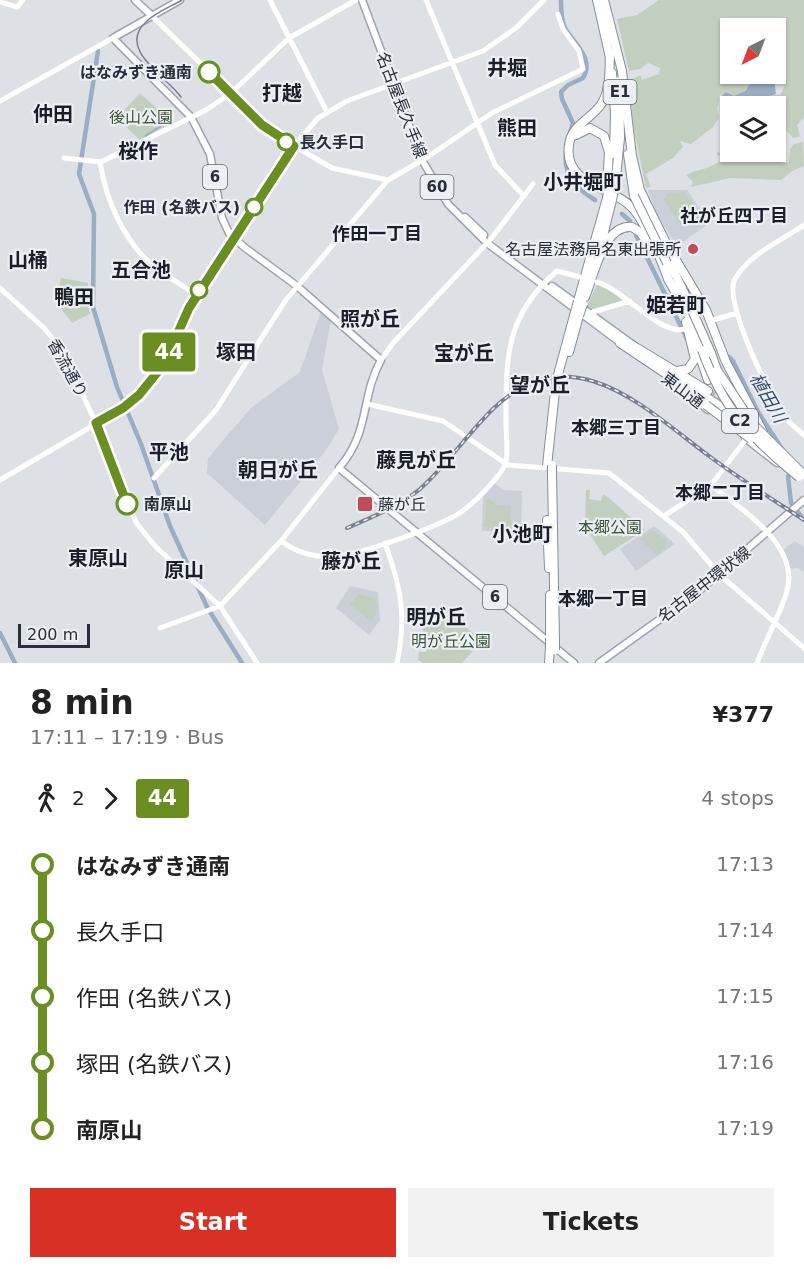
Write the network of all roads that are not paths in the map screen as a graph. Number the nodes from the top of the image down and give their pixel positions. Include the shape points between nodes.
1 (23, 0) edge
2 (135, 0) edge
3 (180, 0) edge
4 (270, 0) edge
5 (356, 0) edge
6 (364, 0) edge
7 (426, 0) edge
8 (544, 0) edge
9 (597, 0) edge
10 (603, 0) edge
11 (0, 2) edge
12 (558, 14) dead end
13 (152, 16) junction
14 (113, 38) junction
15 (289, 38) junction
16 (610, 53) junction
17 (453, 63) junction
18 (395, 84) junction
19 (230, 94) junction
20 (0, 101) edge
21 (327, 112) junction
22 (627, 113) junction
23 (191, 117) junction
24 (476, 124) junction
25 (294, 146) junction
26 (64, 158) dead end
27 (424, 159) junction
28 (100, 162) junction
29 (388, 180) junction
30 (533, 184) dead end
31 (610, 185) junction
32 (523, 195) junction
33 (624, 196) junction
34 (608, 199) junction
35 (804, 225) edge
36 (234, 238) junction
37 (489, 241) junction
38 (667, 245) junction
39 (580, 277) dead end
40 (669, 281) junction
41 (597, 282) dead end
42 (544, 283) junction
43 (297, 286) junction
44 (0, 288) edge
45 (196, 296) junction
46 (687, 299) junction
47 (582, 300) junction
48 (630, 301) junction
49 (682, 306) junction
50 (737, 313) junction
51 (591, 317) junction
52 (713, 320) dead end
53 (684, 327) junction
54 (717, 339) junction
55 (620, 343) junction
56 (632, 345) junction
57 (381, 360) junction
58 (670, 368) junction
59 (734, 379) junction
60 (708, 380) tunnel mouth
61 (708, 391) tunnel mouth
62 (367, 404) junction
63 (707, 404) junction
64 (722, 411) dead end
65 (741, 415) tunnel mouth
66 (96, 423) junction
67 (752, 429) junction
68 (804, 435) edge
69 (746, 439) junction
70 (767, 455) junction
71 (783, 456) junction
72 (505, 464) junction
73 (339, 468) junction
74 (154, 478) dead end
75 (803, 478) edge
76 (0, 480) edge
77 (711, 486) junction
78 (804, 500) edge
79 (664, 516) junction
80 (416, 531) junction
81 (770, 532) junction
82 (281, 541) junction
83 (385, 543) junction
84 (720, 575) junction
85 (220, 606) junction
86 (773, 621) junction
87 (160, 628) dead end
88 (552, 644) junction
89 (804, 648) edge
90 (257, 663) edge
91 (397, 663) edge
92 (549, 663) edge
93 (554, 663) edge
94 (574, 663) edge
95 (599, 663) edge
96 (757, 663) edge

1 - 11 street via 17,7
2 - 13 main road
3 - 13 main road
4 - 15 street
5 - 15 street
6 - 18 main road, 名古屋長久手線 / 60
7 - 17 street
8 - 17 street via 497,42
9 - 16 highway, E1
10 - 22 highway via 621,61
10 - 31 highway, E1 via 620,94 620,138
12 - 24 street via 563,29 579,51 583,69
13 - 14 main road
13 - 19 street
14 - 20 street
14 - 23 main road, 6
15 - 19 street
15 - 21 street
16 - 31 highway, E1 via 615,113
16 - 40 highway via 606,95 571,137 570,160 583,179 623,200 635,211
17 - 18 street
17 - 24 street
18 - 21 street
18 - 27 main road, 名古屋長久手線 / 60
19 - 23 street
19 - 25 street via 262,125
21 - 25 street
22 - 38 highway via 638,184
22 - 46 highway, bridge via 628,164 634,196
23 - 28 street
23 - 36 main road, 6 via 210,154 222,218
24 - 27 street
24 - 32 street via 495,165
25 - 29 street via 332,168
25 - 36 street
26 - 28 street
27 - 29 street
27 - 37 main road, 名古屋長久手線 / 60 via 453,204
28 - 45 street via 115,215 140,252 155,268 181,282
29 - 43 street
30 - 32 street
31 - 33 highway via 608,141 596,129 584,129 572,144 578,169 589,179
31 - 34 highway, E1, bridge
32 - 37 street
33 - 38 highway via 644,211
33 - 46 highway via 646,217
34 - 47 highway, E1
34 - 47 highway, E1
35 - 50 street via 758,256 737,277 732,295
36 - 43 main road, 6
36 - 45 street
37 - 42 main road, 名古屋長久手線 / 60
37 - 57 street
38 - 54 highway via 706,310
39 - 42 street via 557,271
40 - 47 highway via 642,235 632,227 624,227 608,241
40 - 49 highway
41 - 48 street via 610,286
42 - 51 main road, 名古屋長久手線 / 60
42 - 72 street via 519,317 508,348
43 - 57 main road, 6
43 - 74 street via 216,410
44 - 66 street, 香流通り via 54,338
45 - 66 street via 164,364 147,387
46 - 75 highway, C2, bridge via 717,370 748,418
47 - 88 highway, E1, bridge via 552,401
48 - 51 street
48 - 53 street via 666,328
49 - 53 highway
49 - 75 highway, C2, bridge via 714,384 729,408 762,444
50 - 52 street
50 - 68 street via 783,414
51 - 55 main road, 東山通 / 60
51 - 56 main road, 東山通 / 60
53 - 58 highway via 694,361 684,371
53 - 60 highway
54 - 59 highway
54 - 63 highway via 732,388 729,400 719,405
55 - 63 highway
55 - 69 main road, 東山通 / 60
56 - 58 highway
56 - 67 main road, 東山通 / 60
57 - 62 main road
58 - 61 highway
59 - 67 highway via 752,420
59 - 71 highway via 760,428
62 - 72 street via 443,421
62 - 73 main road via 357,442
63 - 75 highway, bridge
64 - 70 highway
65 - 75 highway, bridge
66 - 76 street
66 - 85 street, 香流通り via 137,524 156,547
67 - 71 main road, 東山通 / 60
69 - 70 main road, 東山通 / 60
69 - 77 street
70 - 75 main road, 東山通 / 60
71 - 75 main road, 東山通 / 60
72 - 79 street via 609,473
72 - 80 street via 467,508
73 - 80 main road, 6
73 - 82 street
77 - 79 street
77 - 81 street
78 - 81 main road, 名古屋中環状線
79 - 84 street
80 - 83 street
80 - 94 main road, 6
81 - 84 main road, 名古屋中環状線
81 - 86 street via 788,571 787,592
82 - 83 street via 295,550 322,556 349,554
82 - 85 street
83 - 91 street via 402,600
84 - 86 street
84 - 95 main road, 名古屋中環状線
85 - 87 street
85 - 90 street, 香流通り
86 - 89 street
86 - 96 street
88 - 92 highway, E1
88 - 93 highway, E1

